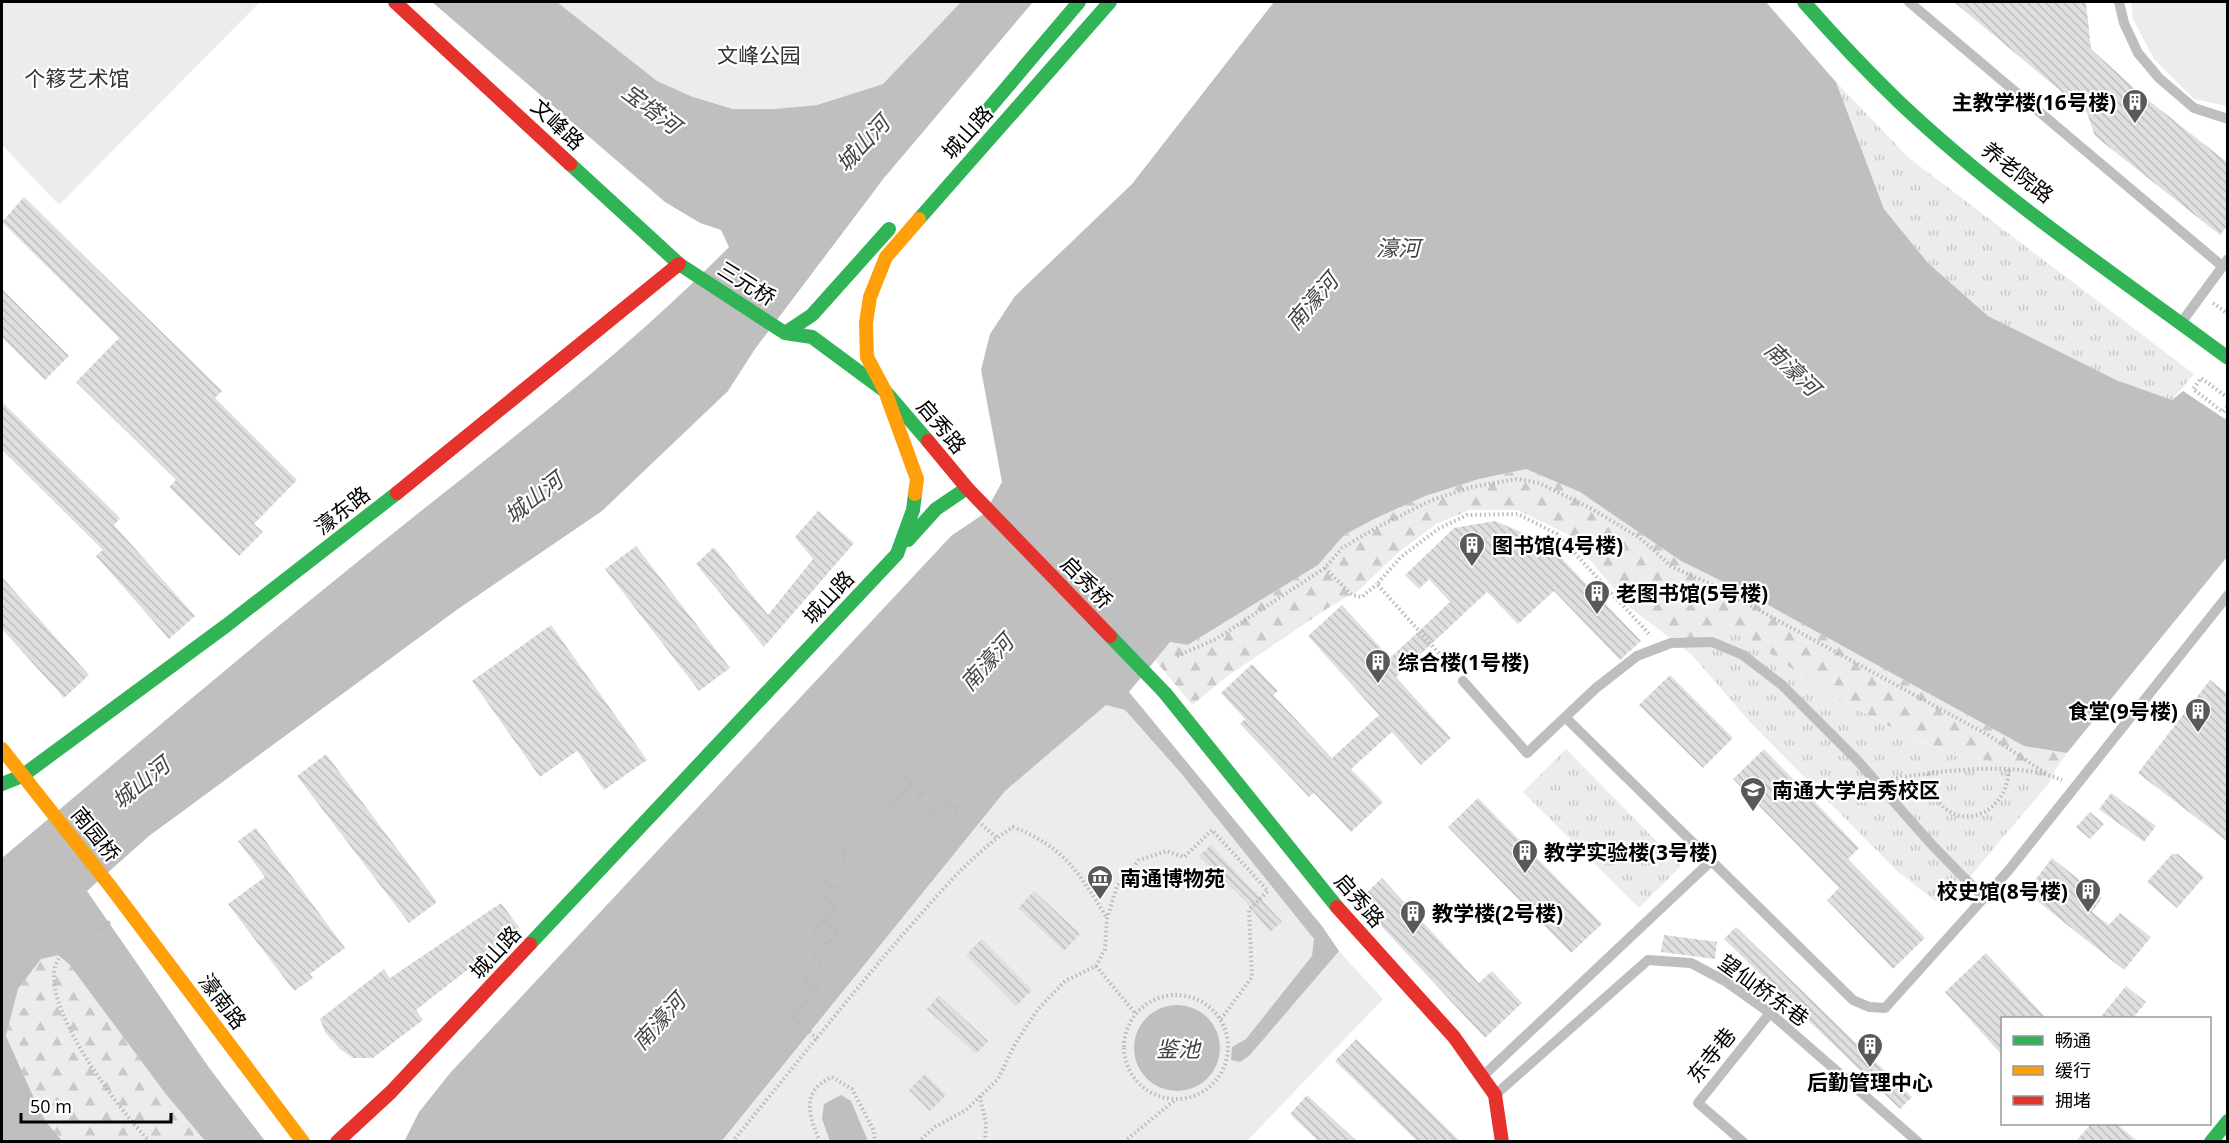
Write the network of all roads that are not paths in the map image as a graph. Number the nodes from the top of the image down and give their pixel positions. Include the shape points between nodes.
1 (395, 2) edge
2 (1079, 2) edge
3 (1110, 2) edge
4 (1804, 2) edge
5 (1909, 2) edge
6 (2119, 2) edge
7 (2228, 119) edge
8 (975, 126) dead end
9 (900, 217) dead end
10 (2225, 262) edge
11 (679, 264) junction
12 (695, 275) joint
13 (2180, 323) junction
14 (781, 330) junction
15 (2226, 357) edge
16 (885, 391) junction
17 (967, 488) junction
18 (979, 500) joint
19 (897, 554) junction
20 (2228, 595) edge
21 (1463, 681) road end
22 (1166, 693) joint
23 (1566, 718) junction
24 (2, 749) edge
25 (22, 776) junction
26 (2, 784) edge
27 (7, 799) dead end
28 (1710, 862) junction
29 (110, 885) joint
30 (1984, 898) junction
31 (1770, 1013) junction
32 (1483, 1076) junction
33 (1495, 1095) junction
34 (2228, 1121) edge
35 (303, 1142) edge
36 (337, 1142) edge
37 (1502, 1142) edge
38 (1743, 1142) edge
39 (1918, 1142) edge
40 (2211, 1142) edge

1 - 11 main road, 文峰路
2 - 8 main road, 城山路
3 - 16 main road, 城山路 via 886,257 870,297 866,323 867,357
4 - 13 main road, 养老院路 via 1937,135
5 - 10 lane
6 - 7 lane via 2138,53 2159,78 2194,108
9 - 14 main road via 812,315
10 - 13 lane
11 - 12 main road, 文峰路
11 - 25 main road, 濠东路 via 352,529
12 - 14 main road, 三元桥
13 - 15 main road, 养老院路
14 - 16 main road via 812,337
16 - 17 main road, 启秀路
16 - 19 main road, 城山路 via 917,479 913,510
17 - 18 main road, 启秀路
17 - 19 main road via 921,522
18 - 22 main road, 启秀桥
19 - 36 main road, 城山路 via 392,1092
20 - 30 lane
21 - 23 lane via 1527,753
22 - 32 main road, 启秀路 via 1340,911 1455,1037
23 - 28 lane
23 - 30 lane via 1637,656 1662,646 1712,642 1743,655 1782,685
24 - 25 main road
25 - 26 main road, 濠东路
25 - 27 main road, 濠东路
25 - 29 main road, 南园桥
28 - 30 lane via 1853,1000 1869,1007 1885,1008
28 - 32 lane
29 - 35 main road, 濠南路
31 - 33 lane, 望仙桥东巷 via 1691,963 1648,960
31 - 38 lane, 东寺巷 via 1698,1103
31 - 39 lane, 望仙桥东巷
32 - 33 main road, 启秀路
33 - 37 main road, 启秀路
34 - 40 main road

